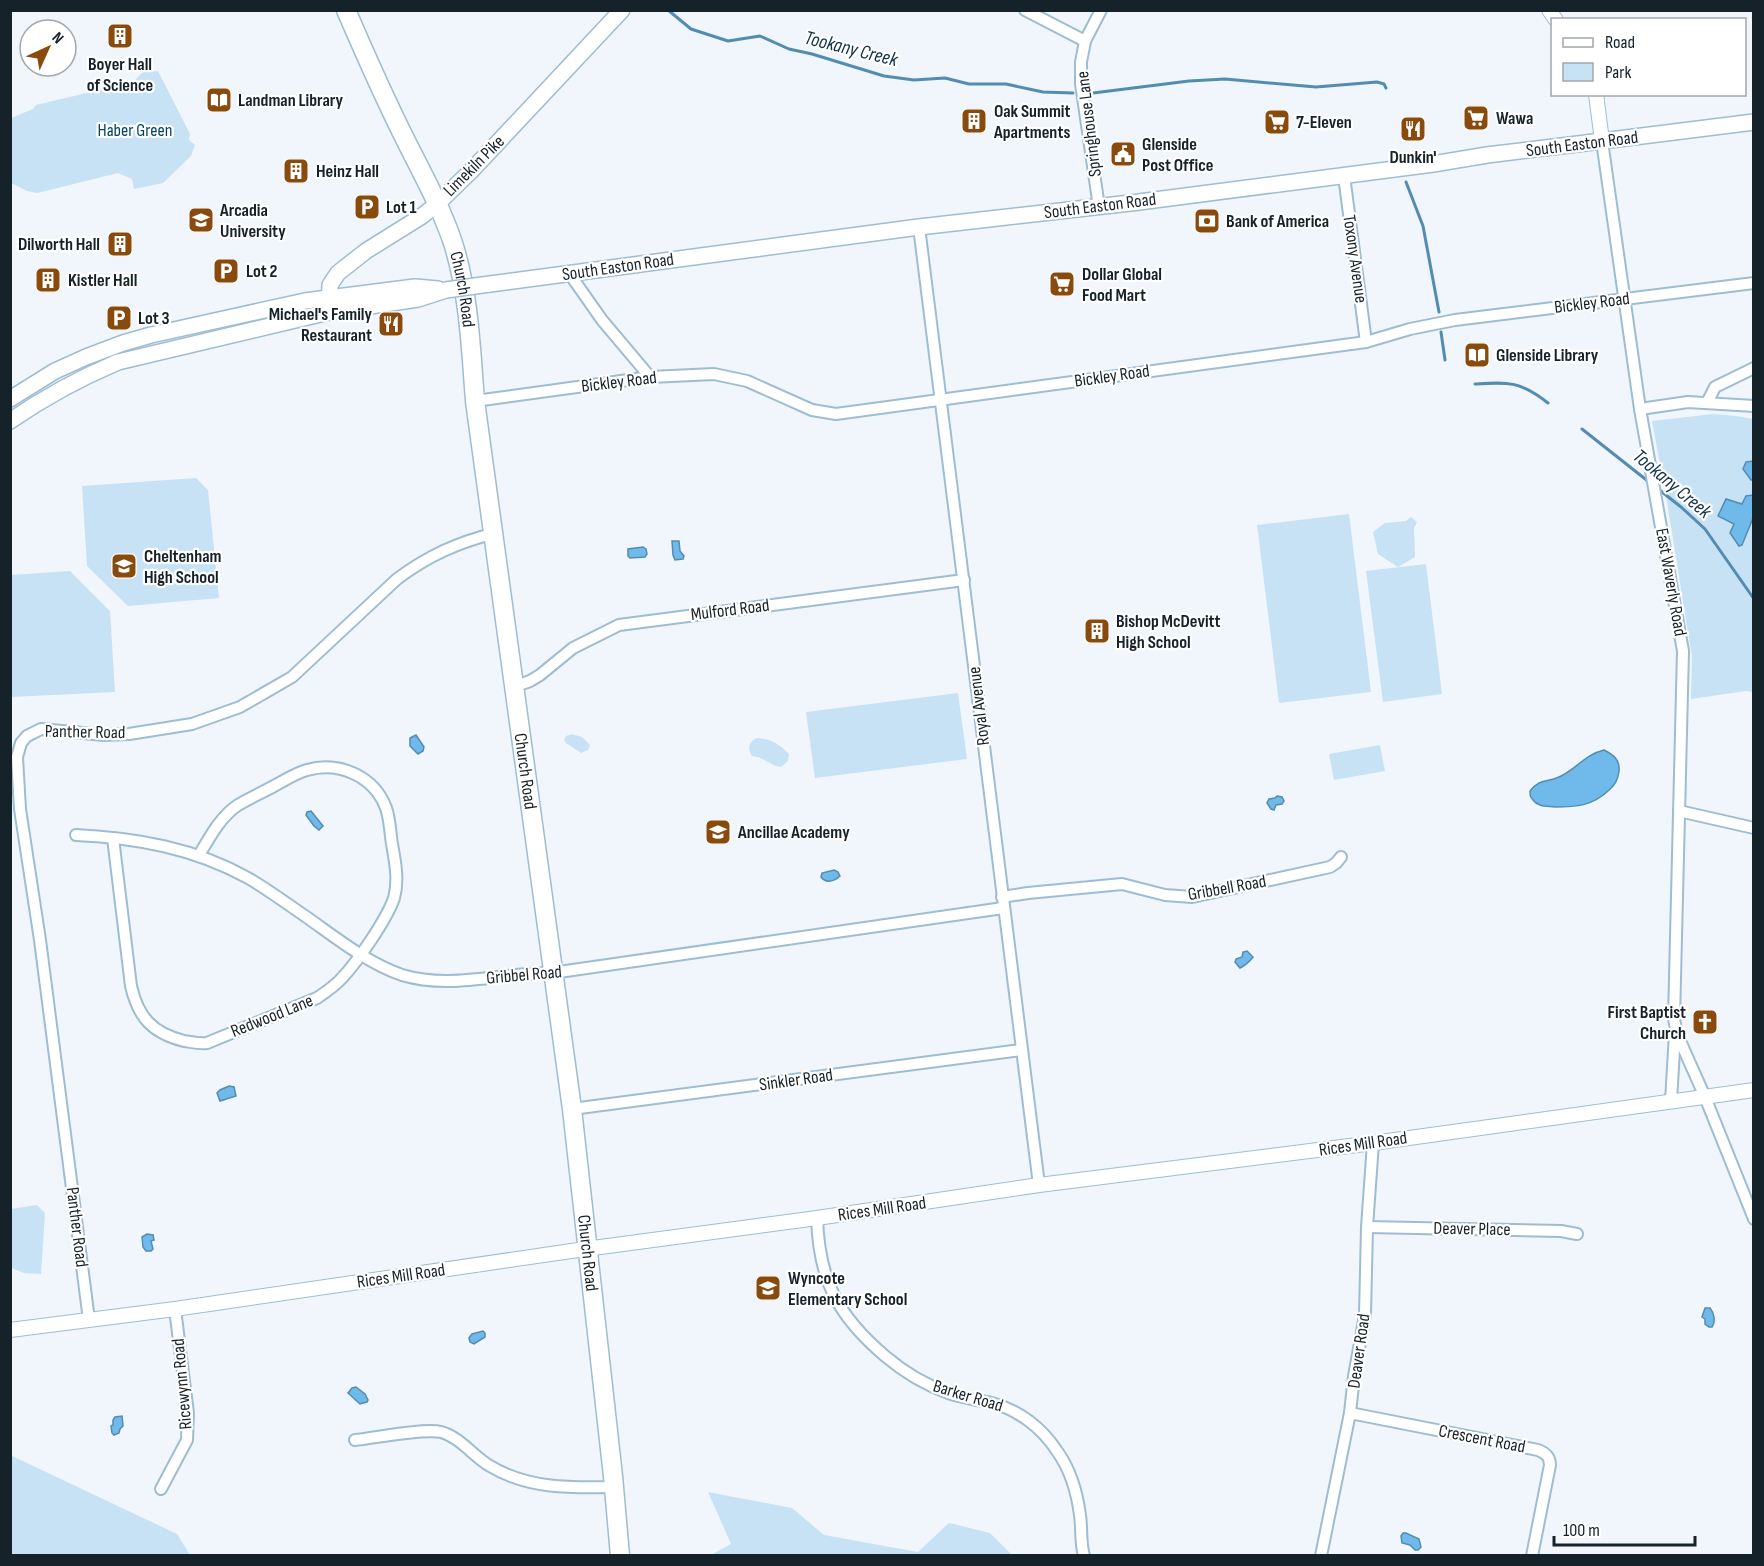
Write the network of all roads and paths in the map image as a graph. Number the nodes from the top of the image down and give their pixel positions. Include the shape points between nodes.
1 (346, 10) edge
2 (622, 10) edge
3 (1025, 10) edge
4 (1101, 10) edge
5 (1085, 41) junction
6 (1596, 96) edge
7 (1754, 122) edge
8 (1602, 141) junction
9 (1344, 176) junction
10 (437, 204) junction
11 (1099, 207) junction
12 (919, 227) junction
13 (568, 273) junction
14 (1754, 283) edge
15 (1624, 299) junction
16 (329, 305) junction
17 (1366, 342) junction
18 (1754, 368) edge
19 (650, 377) junction
20 (10, 399) edge
21 (942, 399) junction
22 (475, 401) junction
23 (1707, 403) junction
24 (1754, 406) edge
25 (1640, 409) junction
26 (10, 421) edge
27 (495, 533) junction
28 (964, 580) junction
29 (514, 687) junction
30 (1679, 811) junction
31 (1754, 828) edge
32 (76, 835) dead end
33 (113, 838) junction
34 (199, 855) junction
35 (1341, 857) dead end
36 (1003, 903) junction
37 (361, 954) junction
38 (552, 974) junction
39 (1675, 1027) junction
40 (1021, 1050) junction
41 (1754, 1090) edge
42 (1705, 1097) junction
43 (1671, 1101) junction
44 (572, 1109) junction
45 (1373, 1143) junction
46 (1039, 1185) junction
47 (817, 1218) junction
48 (1754, 1219) edge
49 (1367, 1227) junction
50 (1577, 1234) dead end
51 (587, 1248) junction
52 (175, 1309) junction
53 (89, 1320) junction
54 (10, 1330) edge
55 (1350, 1413) junction
56 (355, 1440) dead end
57 (614, 1487) junction
58 (160, 1489) dead end
59 (620, 1556) edge
60 (1084, 1556) edge
61 (1321, 1556) edge
62 (1532, 1556) edge

1 - 10 main road, Church Road
2 - 10 main road, Limekiln Pike
3 - 5 street
4 - 5 street, Springhouse Lane
5 - 11 street, Springhouse Lane via 1081,84
6 - 8 street
7 - 8 main road, South Easton Road
8 - 9 main road, South Easton Road
8 - 15 street, East Waverly Road
9 - 11 main road, South Easton Road
9 - 17 street, Toxony Avenue
10 - 16 main road, Limekiln Pike via 338,273 330,285
10 - 22 main road, Church Road via 458,261 469,325
11 - 12 main road, South Easton Road
12 - 13 main road, South Easton Road
12 - 21 street, Royal Avenue
13 - 16 main road, South Easton Road, bridge via 446,290 415,288
13 - 19 street
14 - 15 street, Bickley Road
15 - 17 street, Bickley Road via 1436,323
15 - 25 street, East Waverly Road
16 - 20 main road, South Easton Road via 305,301 123,343 55,371
16 - 26 main road, South Easton Road via 118,362 60,389
17 - 21 street, Bickley Road
18 - 23 street via 1715,387
19 - 21 street, Bickley Road via 724,375 804,407 836,414
19 - 22 street, Bickley Road
21 - 28 street, Royal Avenue
22 - 27 main road, Church Road
23 - 24 street
23 - 25 street
25 - 30 street, East Waverly Road via 1683,651
27 - 29 main road, Church Road
27 - 53 street, Panther Road via 427,558 398,579 292,677 249,702 192,724 104,735 41,729 21,743 17,757 20,809
28 - 29 street, Mulford Road via 628,623 573,648 540,675
28 - 36 street, Royal Avenue
29 - 38 main road, Church Road
30 - 31 street
30 - 39 street, East Waverly Road
32 - 33 street, Gribbel Road
33 - 34 street, Gribbel Road
33 - 37 street, Redwood Lane via 134,998 149,1024 165,1036 207,1043 317,998 342,978
34 - 37 street, Gribbel Road via 250,879
34 - 37 street, Redwood Lane via 220,822 233,810 296,774 334,767 360,777 374,789 386,810 396,877 394,898 385,918
35 - 36 street, Gribbell Road via 1330,867 1192,897 1122,884 1028,893
36 - 38 street, Gribbel Road
36 - 40 street, Royal Avenue
37 - 38 street, Gribbel Road via 403,975 432,980 462,982
38 - 44 main road, Church Road
39 - 42 street, East Waverly Road
39 - 43 street, East Waverly Road
40 - 44 street, Sinkler Road
40 - 46 street, Royal Avenue
41 - 42 street, Rices Mill Road
42 - 43 street, Rices Mill Road
42 - 48 street, East Waverly Road
43 - 45 street, Rices Mill Road
44 - 51 main road, Church Road
45 - 46 street, Rices Mill Road
45 - 49 street, Deaver Road
46 - 47 street, Rices Mill Road
47 - 51 street, Rices Mill Road
47 - 60 street, Barker Road via 824,1272 846,1318 864,1338 909,1375 949,1393 1004,1406 1028,1419 1053,1444 1073,1482
49 - 50 street, Deaver Place
49 - 55 street, Deaver Road via 1365,1315
51 - 52 street, Rices Mill Road
51 - 57 main road, Church Road
52 - 53 street, Rices Mill Road
52 - 58 street, Ricewynn Road via 189,1413 187,1440
53 - 54 street, Rices Mill Road
55 - 61 street, Deaver Road
55 - 62 street, Crescent Road via 1546,1454 1550,1465
56 - 57 street via 436,1431 520,1480 562,1487
57 - 59 main road, Church Road

